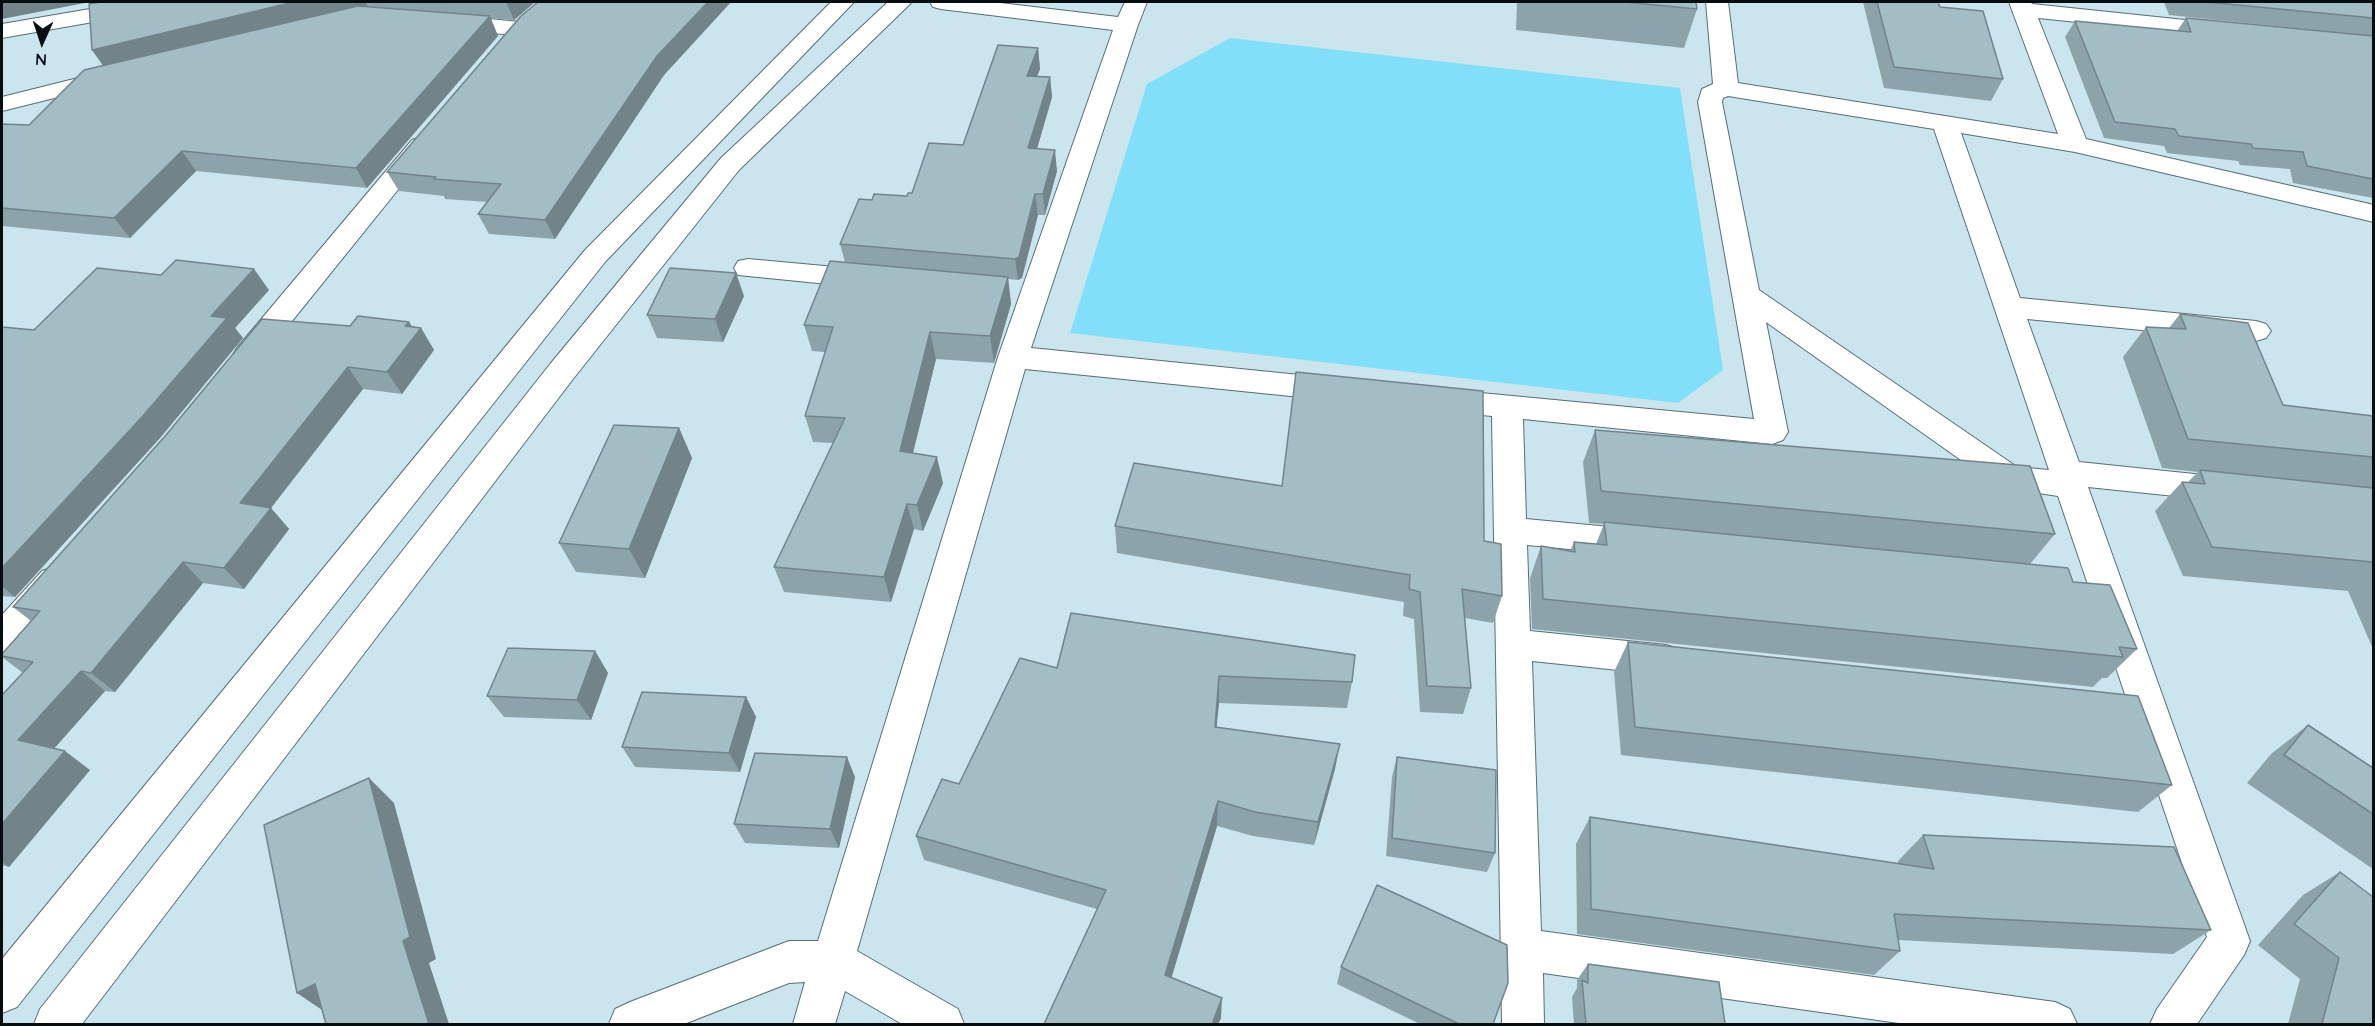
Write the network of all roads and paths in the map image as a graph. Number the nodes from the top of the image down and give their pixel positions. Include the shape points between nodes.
1 (167, 2) edge
2 (843, 2) edge
3 (901, 2) edge
4 (941, 2) edge
5 (1717, 2) edge
6 (2022, 6) edge
7 (1131, 13) edge
8 (427, 20) edge
9 (2, 31) edge
10 (2245, 32) edge
11 (497, 56) edge
12 (133, 71) edge
13 (1726, 88) junction
14 (2, 104) edge
15 (1945, 123) junction
16 (435, 129) edge
17 (2075, 144) junction
18 (2373, 214) edge
19 (748, 268) dead end
20 (891, 281) edge
21 (1746, 294) junction
22 (2009, 307) junction
23 (2256, 331) dead end
24 (1013, 357) junction
25 (232, 374) edge
26 (1366, 393) edge
27 (1413, 398) edge
28 (1507, 407) junction
29 (2068, 479) junction
30 (2255, 493) edge
31 (1510, 530) junction
32 (1677, 546) edge
33 (70, 562) edge
34 (2071, 585) edge
35 (2107, 589) junction
36 (2, 639) edge
37 (1513, 644) junction
38 (1701, 663) edge
39 (2113, 707) edge
40 (2148, 711) junction
41 (1521, 949) junction
42 (834, 962) junction
43 (2, 992) edge
44 (55, 1024) edge
45 (630, 1024) edge
46 (814, 1024) edge
47 (942, 1024) edge
48 (1523, 1024) edge
49 (2055, 1024) edge
50 (2172, 1024) edge

1 - 9 street
2 - 43 street via 595,256
3 - 44 street via 730,164 562,371
4 - 7 street
5 - 13 street
6 - 10 street
6 - 17 street
7 - 24 street via 1022,293
8 - 11 street via 528,22
12 - 14 street
13 - 15 street
13 - 21 street via 1711,94 1710,102
15 - 17 street
15 - 22 street
16 - 25 street
17 - 18 street
19 - 20 street
21 - 28 street via 1772,432
21 - 29 street via 2010,478
22 - 23 street
22 - 29 street
24 - 26 street
24 - 42 street
27 - 28 street
28 - 31 street
29 - 30 street
29 - 35 street
31 - 32 street
31 - 37 street
33 - 36 street
34 - 35 street
35 - 40 street
37 - 38 street
37 - 41 street
39 - 40 street
40 - 50 street via 2229,941
41 - 48 street
41 - 49 street
42 - 45 street via 789,962
42 - 46 street
42 - 47 street

